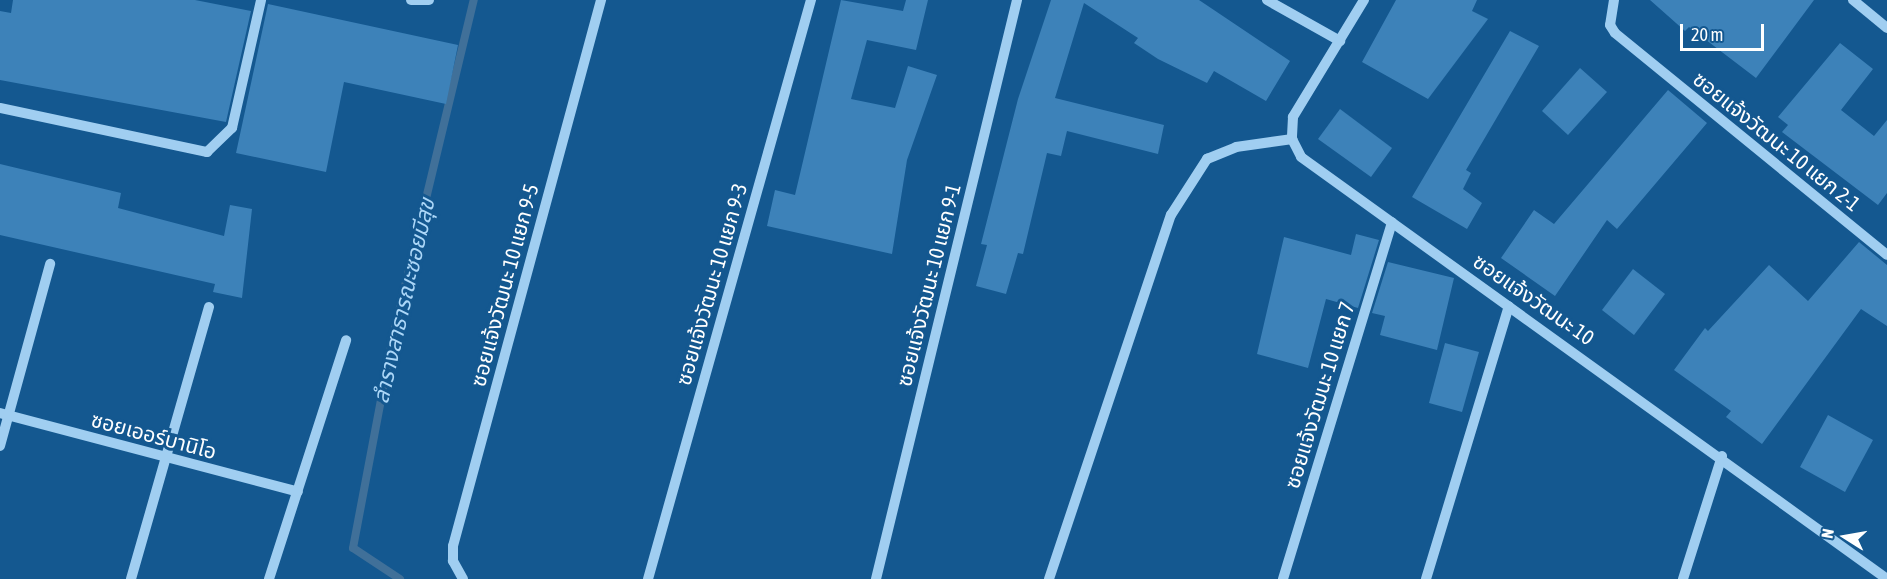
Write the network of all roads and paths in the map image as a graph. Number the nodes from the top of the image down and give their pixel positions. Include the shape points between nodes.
1 (261, 0) edge
2 (411, 0) edge
3 (429, 0) edge
4 (601, 0) edge
5 (811, 0) edge
6 (1017, 0) edge
7 (1267, 0) edge
8 (1364, 0) edge
9 (1614, 0) edge
10 (1853, 0) edge
11 (1887, 28) edge
12 (1340, 41) junction
13 (0, 108) edge
14 (1292, 139) junction
15 (1392, 222) junction
16 (1887, 255) edge
17 (50, 264) dead end
18 (1509, 306) junction
19 (209, 307) dead end
20 (346, 340) dead end
21 (4, 414) edge
22 (0, 446) edge
23 (1722, 456) junction
24 (167, 459) junction
25 (298, 492) junction
26 (131, 579) edge
27 (269, 579) edge
28 (463, 579) edge
29 (648, 579) edge
30 (876, 579) edge
31 (1049, 579) edge
32 (1283, 579) edge
33 (1426, 579) edge
34 (1683, 579) edge
35 (1887, 579) edge

1 - 13 street via 232,128 207,152
2 - 3 street
4 - 28 street, ซอยแจ้งวัฒนะ 10 แยก 9-5 via 453,546 453,561
5 - 29 street, ซอยแจ้งวัฒนะ 10 แยก 9-3
6 - 30 street, ซอยแจ้งวัฒนะ 10 แยก 9-1
7 - 12 street
8 - 12 street
9 - 16 street, ซอยแจ้งวัฒนะ 10 แยก 2-1 via 1610,25 1615,33
10 - 11 street
12 - 14 street via 1293,117
14 - 15 street, ซอยแจ้งวัฒนะ 10 via 1301,157
14 - 31 street via 1236,147 1208,159 1171,215
15 - 18 street, ซอยแจ้งวัฒนะ 10
15 - 32 street, ซอยแจ้งวัฒนะ 10 แยก 7
17 - 21 street
18 - 23 street, ซอยแจ้งวัฒนะ 10
18 - 33 street
19 - 24 street
20 - 25 street
21 - 22 street
21 - 24 street, ซอยเออร์บานิโอ
23 - 34 street
23 - 35 street, ซอยแจ้งวัฒนะ 10
24 - 25 street, ซอยเออร์บานิโอ
24 - 26 street
25 - 27 street

